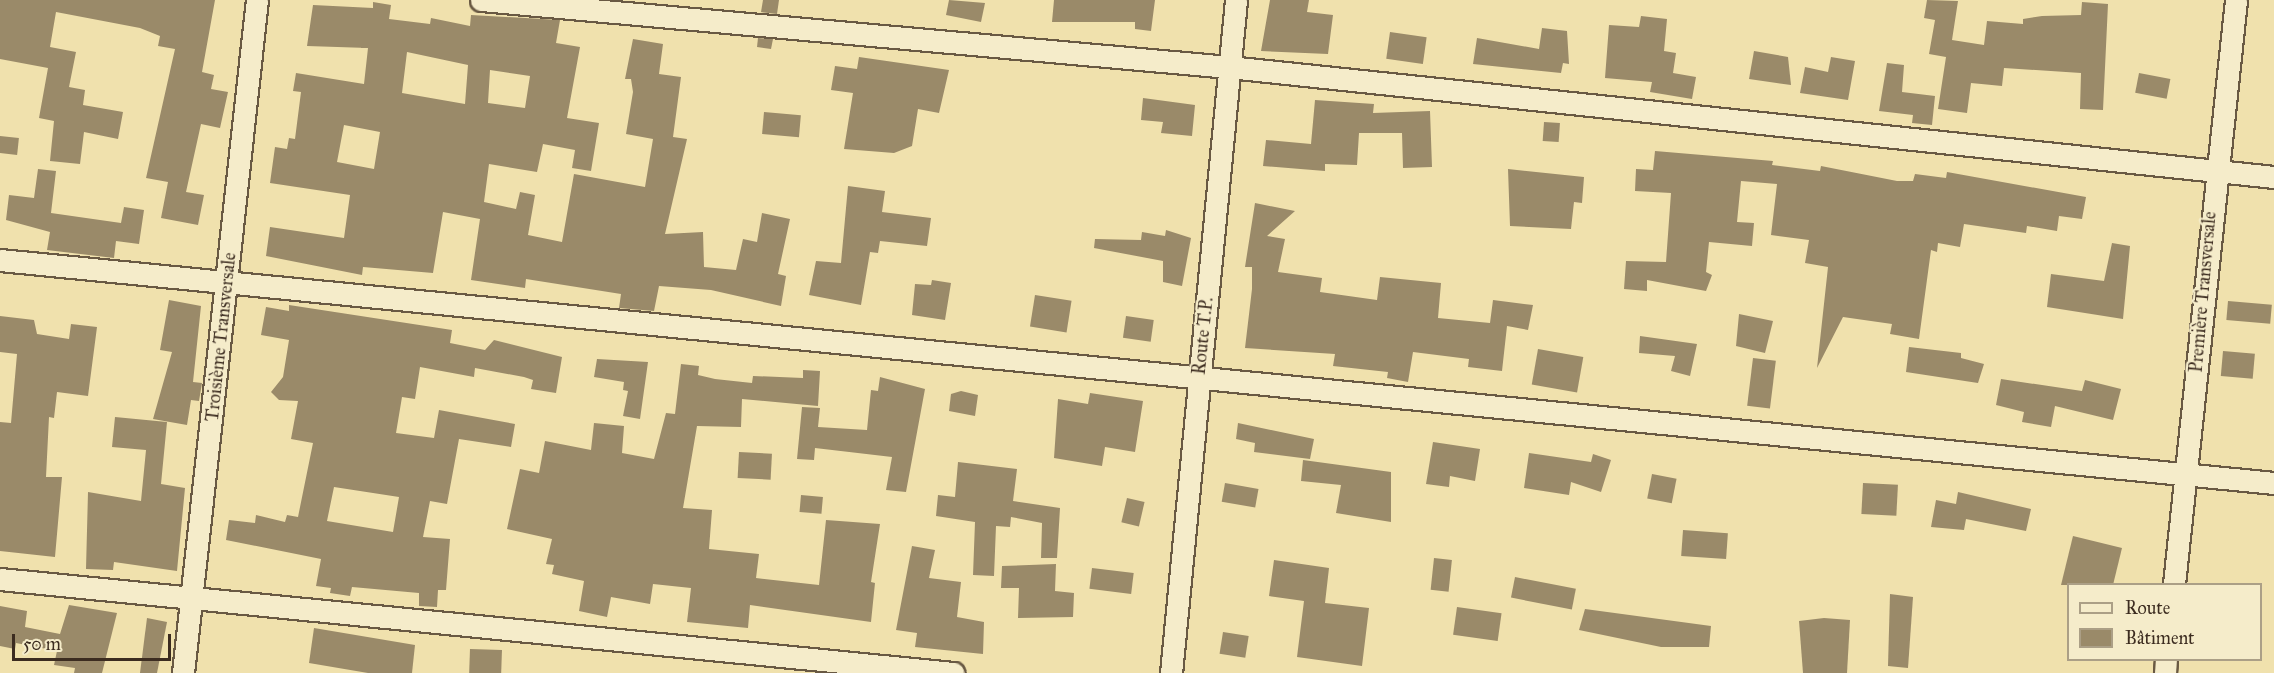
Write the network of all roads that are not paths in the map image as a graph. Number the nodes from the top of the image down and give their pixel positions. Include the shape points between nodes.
1 (257, 0) edge
2 (481, 0) edge
3 (1236, 0) edge
4 (2236, 0) edge
5 (1229, 67) junction
6 (2215, 171) junction
7 (2274, 177) edge
8 (0, 260) edge
9 (228, 282) junction
10 (1198, 377) junction
11 (2186, 475) junction
12 (2274, 483) edge
13 (0, 579) edge
14 (2174, 583) edge
15 (191, 598) junction
16 (183, 673) edge
17 (953, 673) edge
18 (1171, 673) edge

1 - 9 street, Troisième Transversale
2 - 5 street
3 - 5 street, Route T.P.
4 - 6 street, Première Transversale
5 - 6 street
5 - 10 street, Route T.P.
6 - 7 street
6 - 11 street, Première Transversale
8 - 9 street
9 - 10 street
9 - 15 street, Troisième Transversale
10 - 11 street
10 - 18 street, Route T.P.
11 - 12 street
11 - 14 street, Première Transversale
13 - 15 street
15 - 16 street, Troisième Transversale
15 - 17 street

